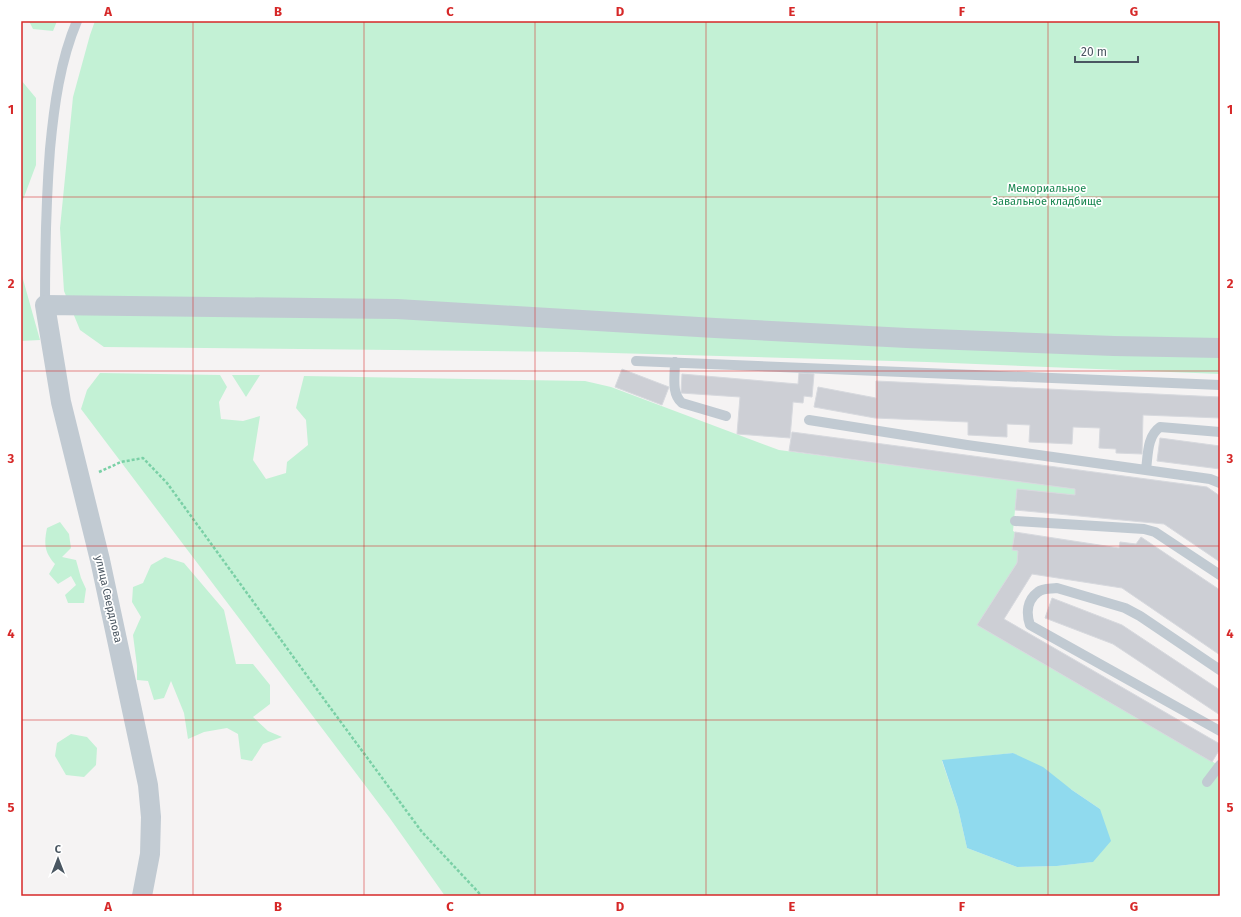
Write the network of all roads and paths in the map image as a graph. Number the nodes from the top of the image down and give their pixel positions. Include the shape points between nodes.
1 (77, 21) edge
2 (45, 305) junction
3 (1220, 348) edge
4 (636, 361) dead end
5 (676, 362) junction
6 (1220, 385) edge
7 (726, 416) dead end
8 (810, 420) dead end
9 (1220, 432) edge
10 (1146, 470) junction
11 (81, 481) junction
12 (1220, 483) edge
13 (1015, 521) dead end
14 (1220, 575) edge
15 (1220, 670) edge
16 (1220, 731) edge
17 (1220, 765) edge
18 (1208, 782) dead end
19 (142, 896) edge
20 (480, 896) edge

1 - 2 lane via 60,76 52,125 46,196
2 - 3 street via 397,309 892,337
2 - 11 street, улица Свердлова via 62,402
4 - 5 lane
5 - 6 lane
5 - 7 lane via 675,392 679,400
8 - 10 lane via 967,446
9 - 10 lane via 1160,427 1151,437
10 - 12 lane via 1210,479
11 - 19 street, улица Свердлова via 148,785 151,817 150,854
11 - 20 path via 121,462 143,458 167,483 422,832
13 - 14 lane via 1144,529 1155,532
15 - 16 lane via 1124,608 1057,588 1038,592 1031,600 1028,609 1030,625
17 - 18 lane

